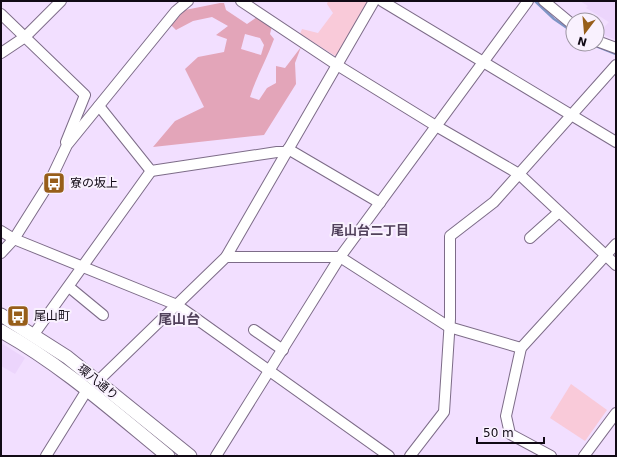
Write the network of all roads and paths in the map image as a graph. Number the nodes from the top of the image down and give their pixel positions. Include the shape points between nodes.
1 (61, 1) edge
2 (188, 1) edge
3 (241, 1) edge
4 (374, 1) edge
5 (382, 1) edge
6 (527, 1) edge
7 (544, 1) edge
8 (1, 14) edge
9 (565, 18) edge
10 (26, 37) junction
11 (605, 45) edge
12 (616, 48) edge
13 (1, 54) edge
14 (483, 62) junction
15 (337, 65) junction
16 (616, 65) edge
17 (99, 106) junction
18 (572, 115) junction
19 (436, 126) junction
20 (616, 142) edge
21 (64, 150) junction
22 (288, 151) junction
23 (151, 171) junction
24 (519, 174) junction
25 (380, 203) junction
26 (559, 212) junction
27 (1, 231) edge
28 (530, 238) dead end
29 (14, 239) junction
30 (616, 244) edge
31 (1, 253) edge
32 (605, 256) junction
33 (226, 257) junction
34 (340, 257) junction
35 (616, 265) edge
36 (83, 268) junction
37 (69, 287) junction
38 (177, 305) junction
39 (1, 315) edge
40 (103, 315) dead end
41 (449, 327) junction
42 (254, 330) dead end
43 (1, 331) edge
44 (34, 334) junction
45 (521, 348) junction
46 (282, 350) junction
47 (269, 371) junction
48 (98, 381) junction
49 (87, 390) junction
50 (616, 413) edge
51 (46, 456) edge
52 (168, 456) edge
53 (190, 456) edge
54 (216, 456) edge
55 (389, 456) edge
56 (410, 456) edge
57 (551, 456) edge
58 (584, 456) edge

1 - 10 street
2 - 17 street via 176,11
3 - 15 street
4 - 15 street
5 - 14 street
6 - 14 street
7 - 9 street
8 - 10 street
10 - 13 street
10 - 21 street via 85,95
11 - 12 street
14 - 18 street
14 - 19 street
15 - 19 street
15 - 22 street
16 - 18 street
17 - 21 street
17 - 23 street
18 - 20 street
18 - 24 street
19 - 24 street
19 - 25 street
21 - 29 street via 48,185
22 - 23 street
22 - 25 street
22 - 33 street
23 - 36 street
24 - 26 street
24 - 41 street via 494,202 450,236
25 - 34 street
26 - 28 street
26 - 32 street
27 - 29 street
29 - 31 street
29 - 36 street
30 - 32 street
32 - 35 street
32 - 45 street
33 - 34 street
33 - 38 street
34 - 41 street
34 - 46 street
36 - 37 street
36 - 38 street
37 - 40 street
37 - 44 street
38 - 47 street
38 - 48 street
39 - 44 main road, 環八通り
41 - 45 street
41 - 56 street via 444,412
42 - 46 street
43 - 49 main road, 環八通り via 44,357
44 - 48 main road, 環八通り
45 - 57 street via 506,416 510,434
46 - 47 street
47 - 54 street
47 - 55 street
48 - 53 main road, 環八通り
49 - 51 street
49 - 52 main road, 環八通り
50 - 58 street

